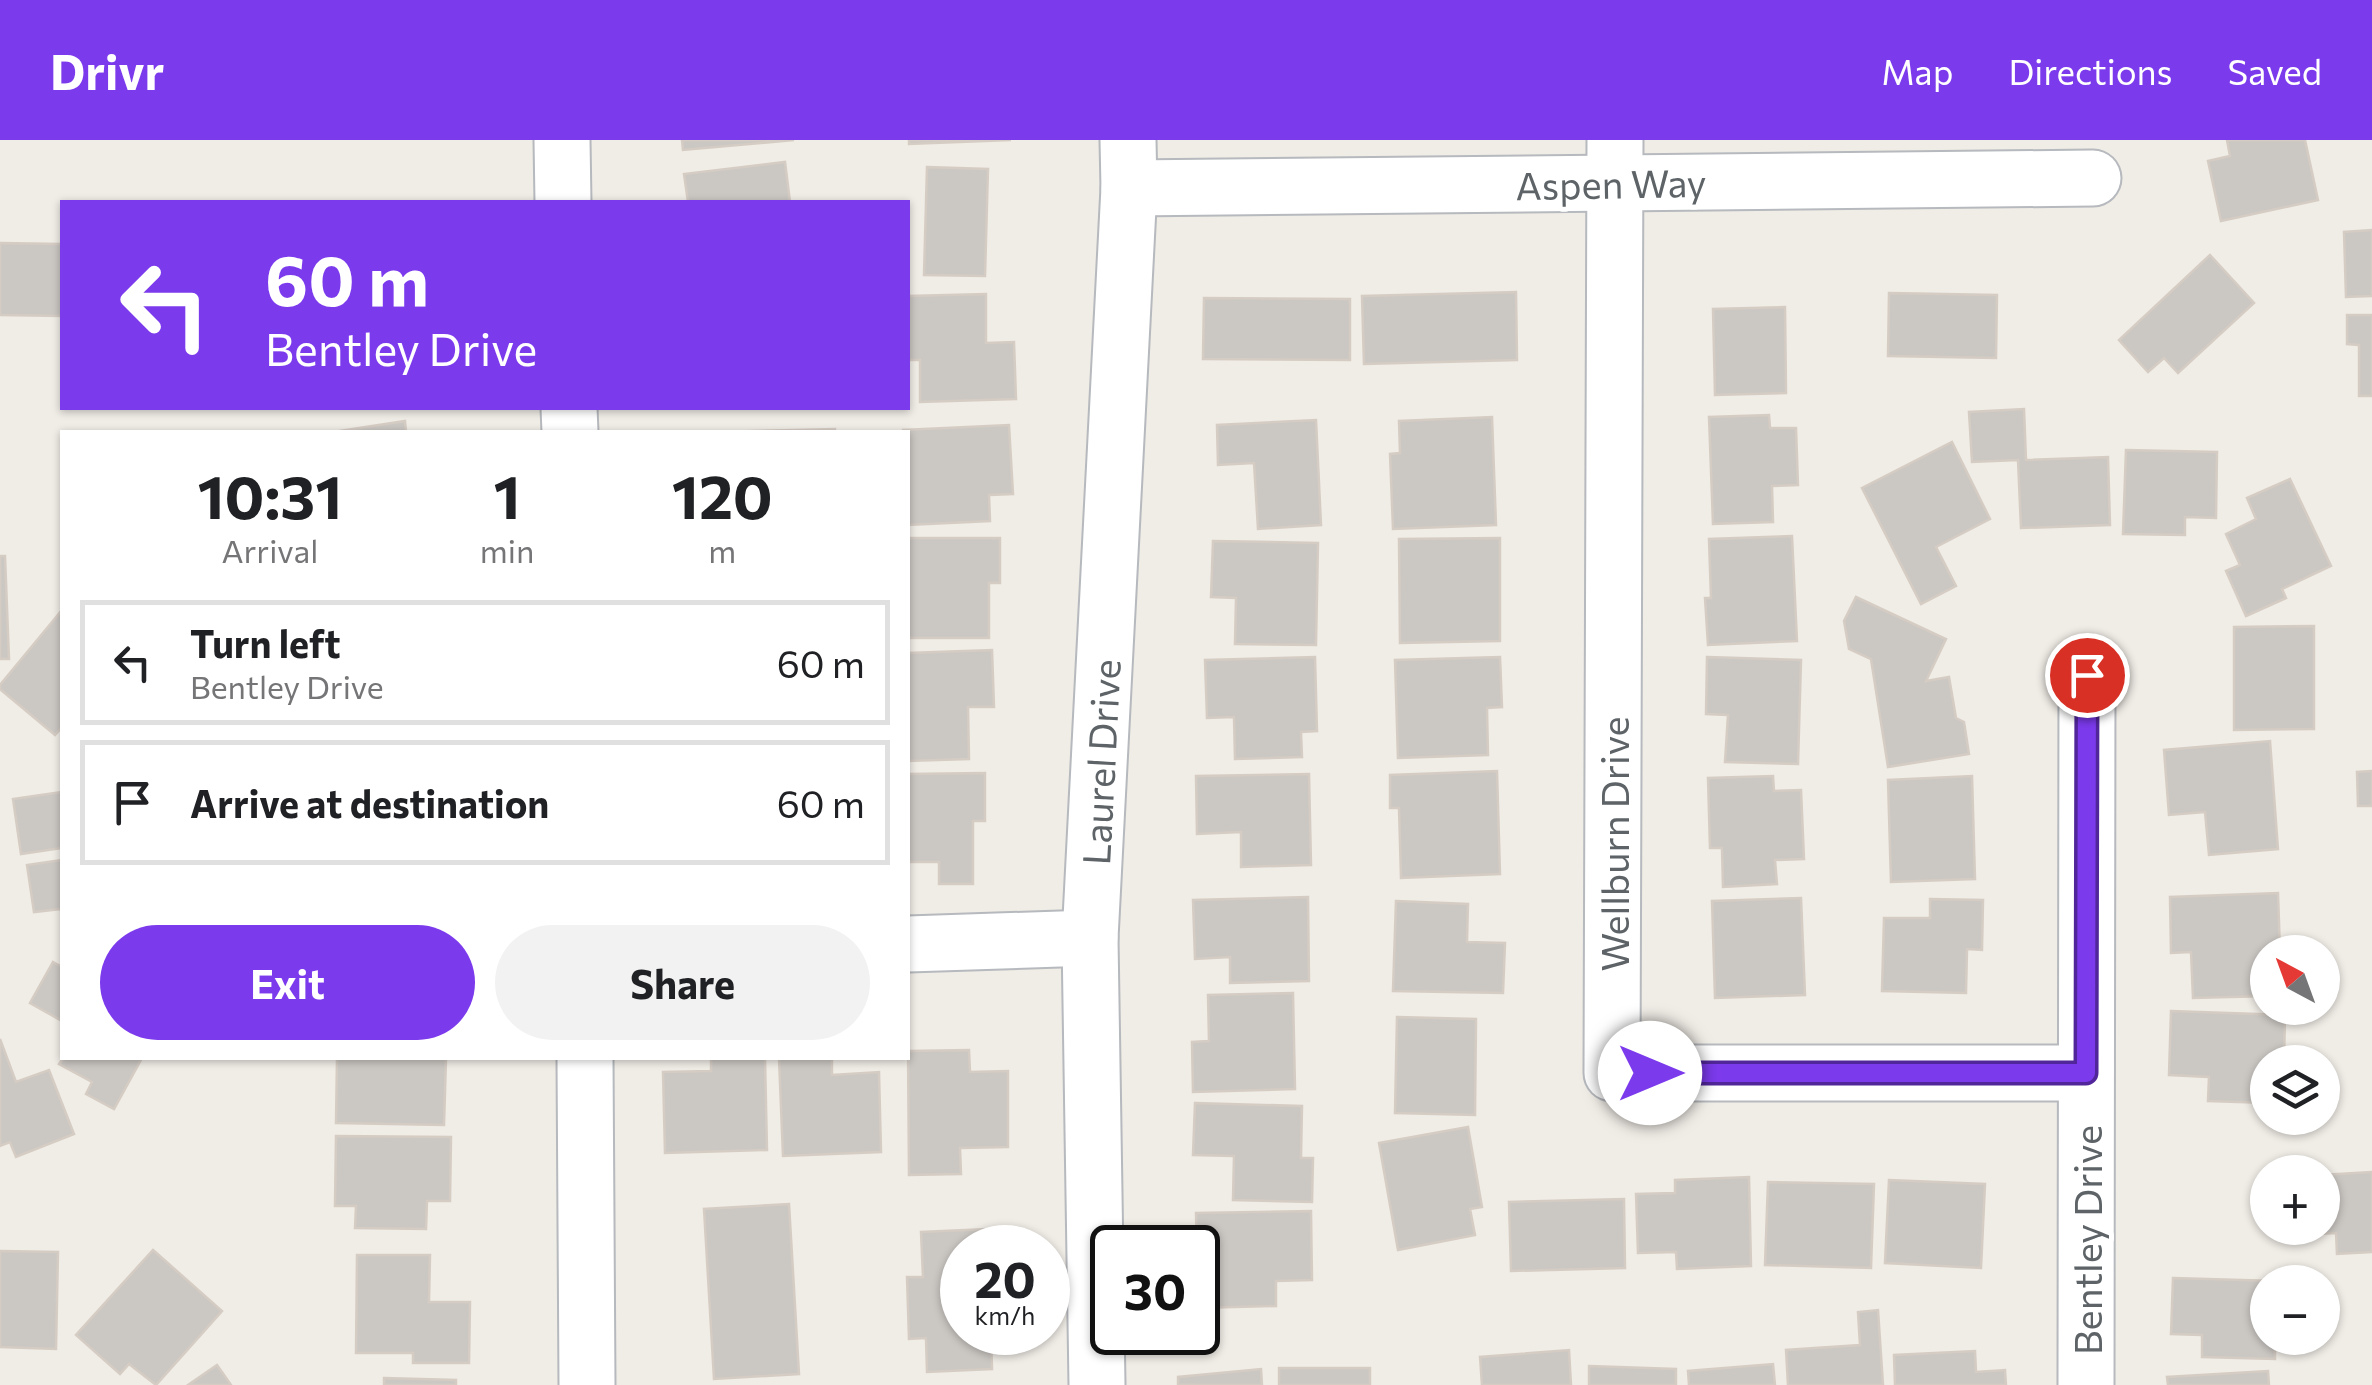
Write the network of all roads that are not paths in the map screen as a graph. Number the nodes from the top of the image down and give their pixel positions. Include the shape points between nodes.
1 (562, 140) edge
2 (1616, 161) edge
3 (1129, 164) edge
4 (2094, 178) dead end
5 (564, 200) edge
6 (2087, 675) dead end
7 (1090, 938) junction
8 (910, 944) edge
9 (586, 1060) edge
10 (2086, 1073) junction
11 (588, 1385) edge
12 (1097, 1385) edge
13 (2086, 1385) edge

1 - 5 street
2 - 3 street, Aspen Way
2 - 4 street, Aspen Way
2 - 10 street, Wellburn Drive via 1612,1073
3 - 7 street, Laurel Drive
6 - 10 street, Bentley Drive
7 - 8 street
7 - 12 street, Laurel Drive
9 - 11 street
10 - 13 street, Bentley Drive

